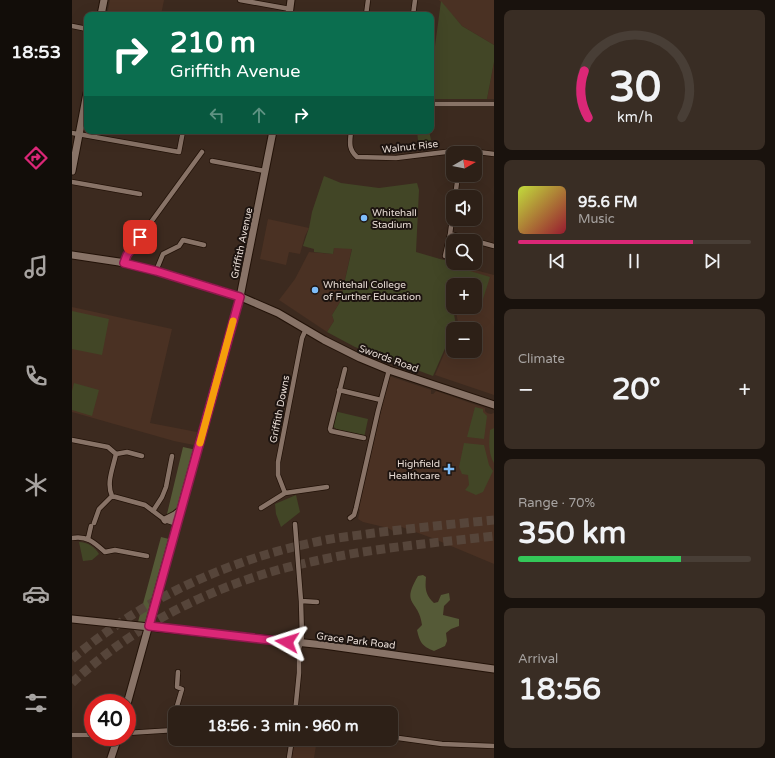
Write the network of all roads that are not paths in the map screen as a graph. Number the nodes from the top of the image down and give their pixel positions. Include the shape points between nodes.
1 (104, 0) edge
2 (240, 0) edge
3 (291, 0) edge
4 (368, 0) edge
5 (415, 0) edge
6 (102, 12) edge
7 (290, 12) edge
8 (366, 12) edge
9 (413, 12) edge
10 (72, 26) edge
11 (84, 28) edge
12 (84, 104) edge
13 (434, 104) edge
14 (494, 104) edge
15 (76, 133) edge
16 (182, 134) edge
17 (272, 134) edge
18 (351, 134) edge
19 (202, 152) dead end
20 (446, 153) edge
21 (482, 153) edge
22 (494, 154) edge
23 (212, 161) dead end
24 (72, 171) edge
25 (265, 172) junction
26 (72, 182) edge
27 (140, 194) dead end
28 (451, 226) edge
29 (450, 234) edge
30 (482, 243) edge
31 (204, 245) dead end
32 (494, 246) edge
33 (446, 252) edge
34 (72, 255) edge
35 (445, 256) dead end
36 (124, 263) junction
37 (156, 271) junction
38 (240, 297) junction
39 (306, 329) junction
40 (345, 369) dead end
41 (389, 370) junction
42 (339, 390) junction
43 (381, 400) junction
44 (494, 405) edge
45 (364, 438) dead end
46 (72, 440) edge
47 (116, 454) junction
48 (142, 456) dead end
49 (172, 456) dead end
50 (327, 487) dead end
51 (284, 492) junction
52 (112, 496) junction
53 (260, 508) dead end
54 (181, 510) junction
55 (153, 511) junction
56 (350, 518) dead end
57 (165, 520) junction
58 (177, 524) junction
59 (295, 524) dead end
60 (72, 538) edge
61 (88, 539) junction
62 (147, 556) dead end
63 (301, 601) junction
64 (317, 602) dead end
65 (72, 619) edge
66 (149, 626) junction
67 (300, 643) junction
68 (494, 669) edge
69 (178, 672) dead end
70 (130, 694) edge
71 (178, 706) edge
72 (296, 706) edge
73 (168, 730) edge
74 (136, 732) edge
75 (72, 735) edge
76 (84, 735) edge
77 (398, 738) edge
78 (115, 746) edge
79 (291, 746) edge
80 (494, 746) edge
81 (111, 758) edge
82 (289, 758) edge

1 - 6 main road
2 - 7 street
3 - 7 main road
4 - 8 street
5 - 9 street
10 - 11 street
12 - 15 main road
13 - 14 street
15 - 16 street via 179,152
15 - 24 main road
17 - 25 main road, Griffith Avenue
18 - 20 street, Walnut Rise via 349,147 357,157 396,158
19 - 36 street via 127,255
21 - 22 street, Walnut Rise
23 - 25 street
25 - 38 main road, Griffith Avenue
26 - 27 street
28 - 29 street
30 - 32 street
31 - 37 street via 183,240 179,246 163,254
33 - 35 street
34 - 36 main road, Swords Road
36 - 37 main road, Swords Road
37 - 38 main road, Swords Road
38 - 39 main road, Swords Road via 284,316
38 - 54 main road, Griffith Avenue
39 - 41 main road, Swords Road via 351,355
39 - 51 street, Griffith Downs via 302,338 278,462 278,475
40 - 42 street
41 - 43 street
41 - 44 main road, Swords Road
42 - 43 street
42 - 45 street via 331,431
43 - 56 street via 356,508
46 - 47 street via 108,447
47 - 48 street via 127,452
47 - 52 street via 109,481
49 - 55 street via 166,488
50 - 51 street
51 - 53 street
52 - 55 street via 144,505
52 - 61 street via 99,509
54 - 57 main road
54 - 58 main road, Griffith Avenue
55 - 57 street
57 - 58 street
58 - 66 main road, Griffith Avenue
59 - 63 street
60 - 61 street
61 - 62 street via 105,552 114,550
63 - 64 street
63 - 67 street
65 - 66 main road, Grace Park Road
66 - 67 main road, Grace Park Road
66 - 70 main road, Griffith Avenue
67 - 68 main road, Grace Park Road
67 - 72 street
69 - 71 street via 177,687 182,689
73 - 74 street
75 - 76 street
77 - 80 street via 442,744
78 - 81 main road
79 - 82 street

